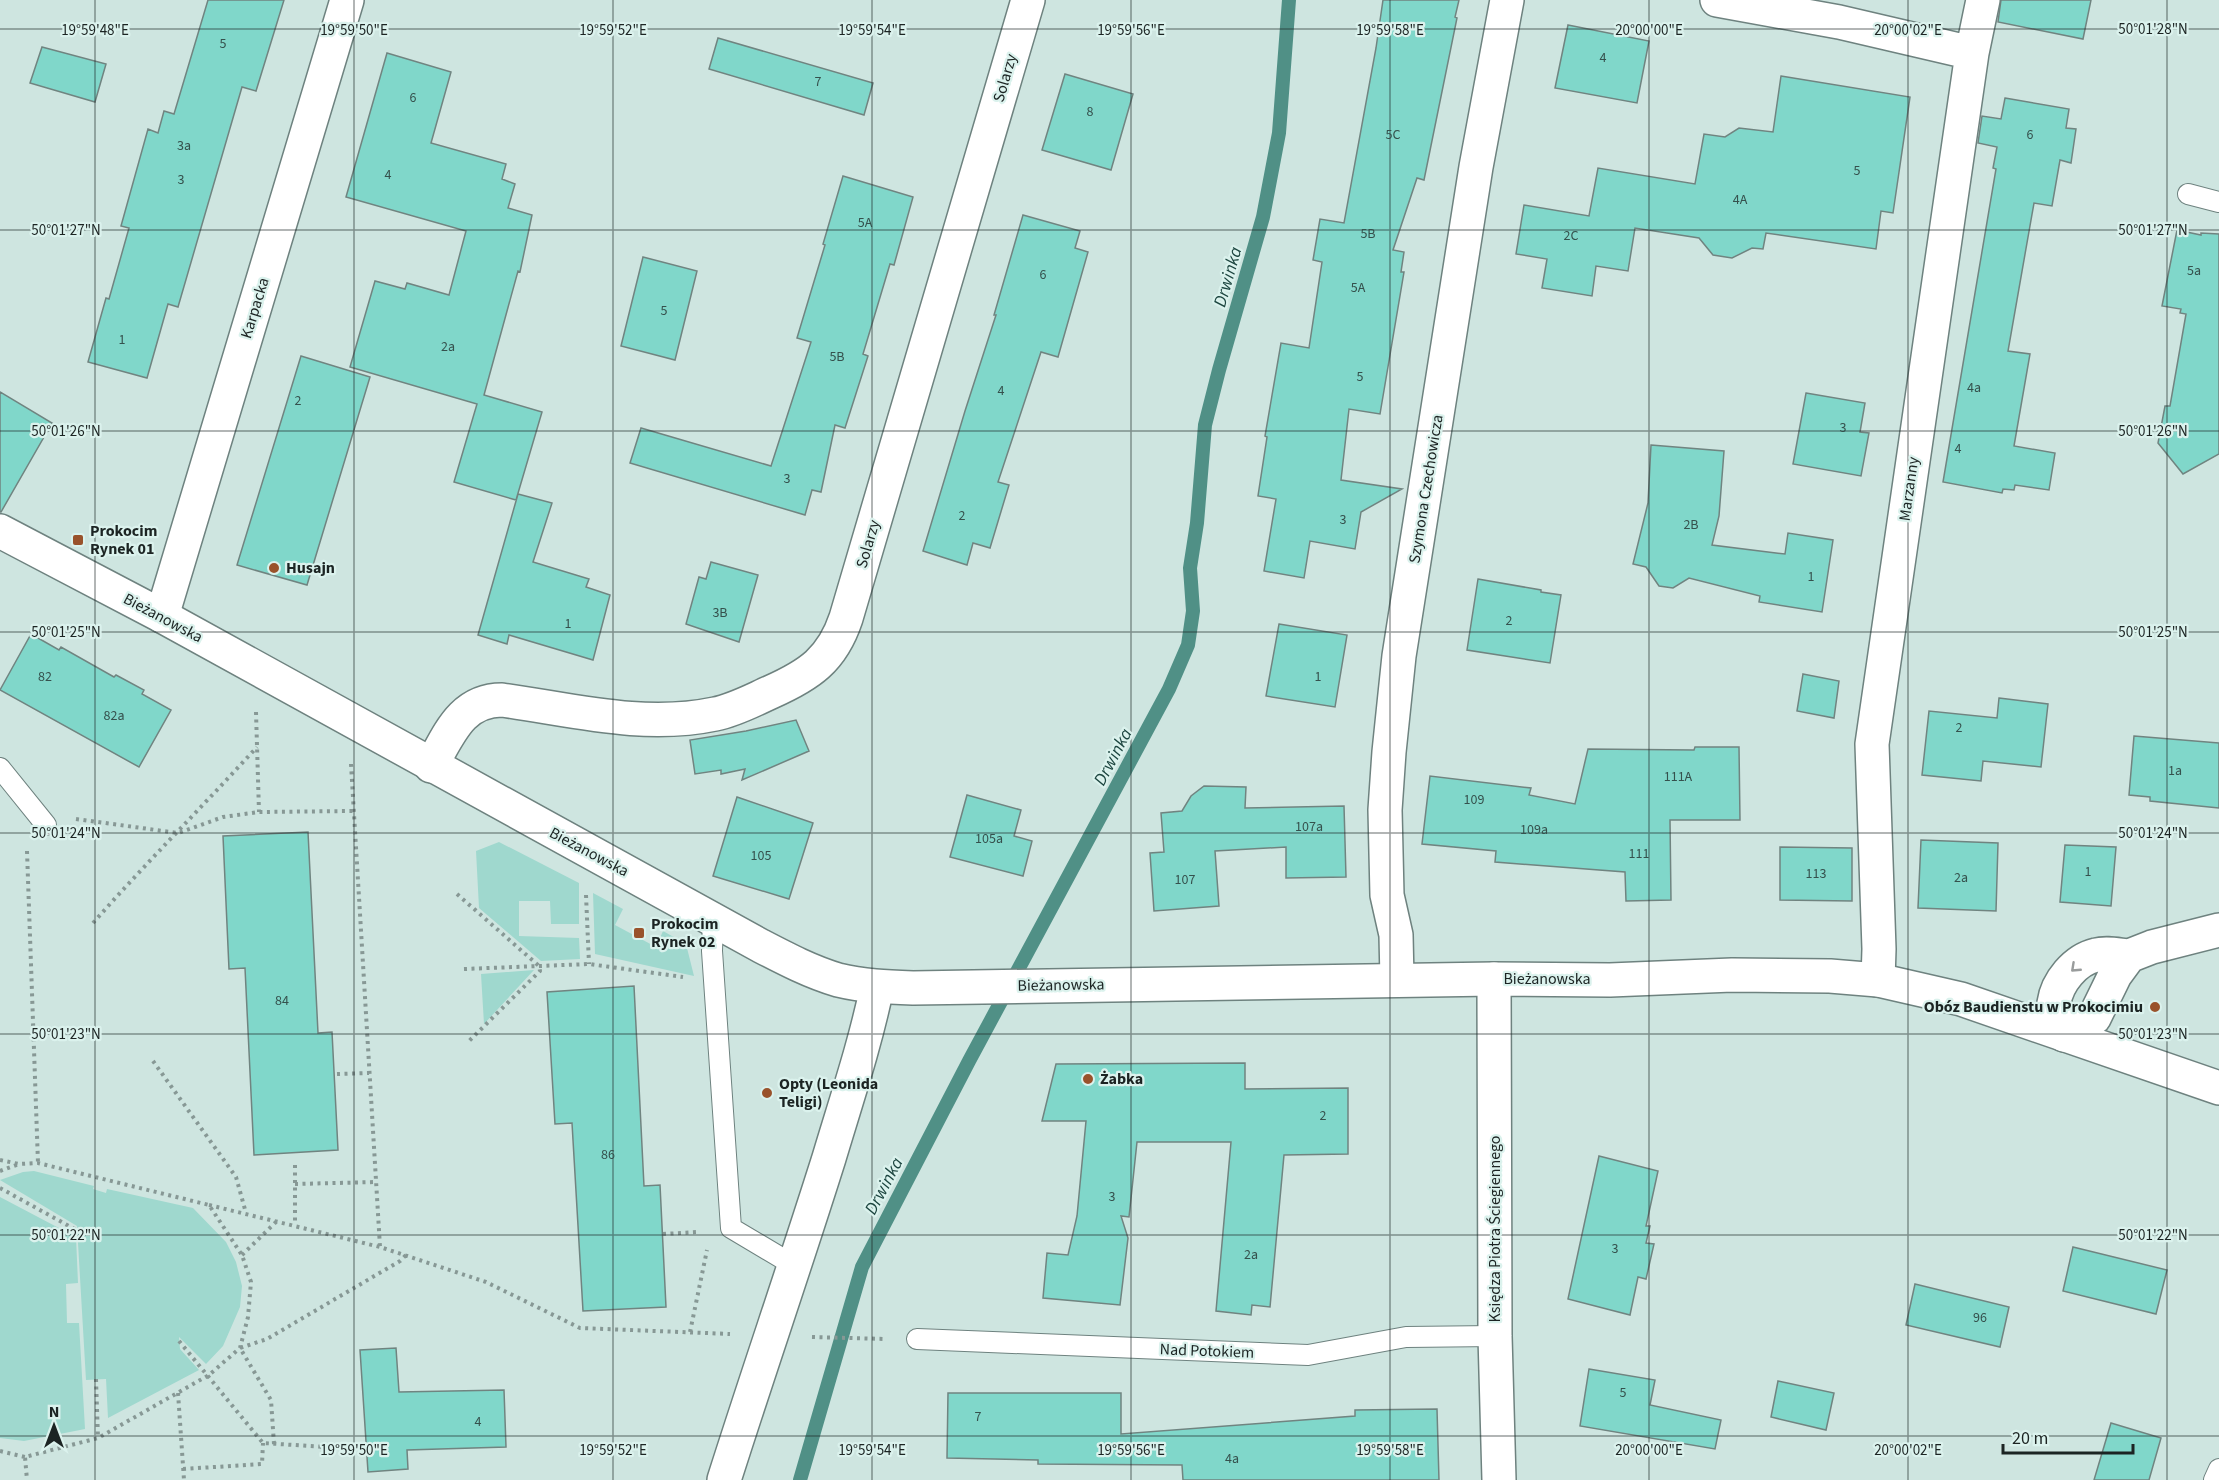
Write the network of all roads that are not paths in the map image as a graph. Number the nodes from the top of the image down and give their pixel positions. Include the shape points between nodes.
1 (347, 0) edge
2 (1028, 0) edge
3 (1507, 0) edge
4 (1717, 0) edge
5 (1983, 0) edge
6 (1972, 53) junction
7 (2188, 194) dead end
8 (2219, 202) edge
9 (0, 531) edge
10 (162, 616) junction
11 (431, 766) junction
12 (0, 768) edge
13 (36, 813) road end
14 (713, 920) junction
15 (2219, 930) edge
16 (2129, 956) junction
17 (1494, 979) junction
18 (1397, 980) junction
19 (1878, 980) junction
20 (877, 987) junction
21 (2064, 1035) junction
22 (2219, 1088) edge
23 (795, 1266) junction
24 (1495, 1336) junction
25 (917, 1339) road end
26 (2219, 1469) edge
27 (724, 1480) edge
28 (1499, 1480) edge
29 (2214, 1480) edge

1 - 10 street, Karpacka
2 - 11 street, Solarzy via 835,646 797,679 716,714 633,720 502,699 486,700 461,717
3 - 18 street, Szymona Czechowicza via 1476,167 1399,656 1385,810 1387,895 1396,935
4 - 6 street via 1839,22
5 - 6 street, Marzanny
6 - 19 street, Marzanny via 1872,744
7 - 8 lane
9 - 10 street, Bieżanowska
10 - 11 street, Bieżanowska
11 - 14 street, Bieżanowska
12 - 13 lane
14 - 20 street, Bieżanowska via 817,972
14 - 23 lane via 731,1228
15 - 16 street
16 - 21 street via 2094,1018
16 -> 21 street via 2094,955 2072,969 2063,980 2054,1005
17 - 18 street, Bieżanowska
17 - 19 street, Bieżanowska via 1809,975
17 - 24 street, Księdza Piotra Ściegiennego
18 - 20 street, Bieżanowska
19 - 21 street, Bieżanowska via 1961,999
20 - 23 street via 861,1055
21 - 22 street, Bieżanowska
23 - 27 street
24 - 25 lane, Nad Potokiem via 1406,1337 1308,1355
24 - 28 street, Księdza Piotra Ściegiennego
26 - 29 lane

